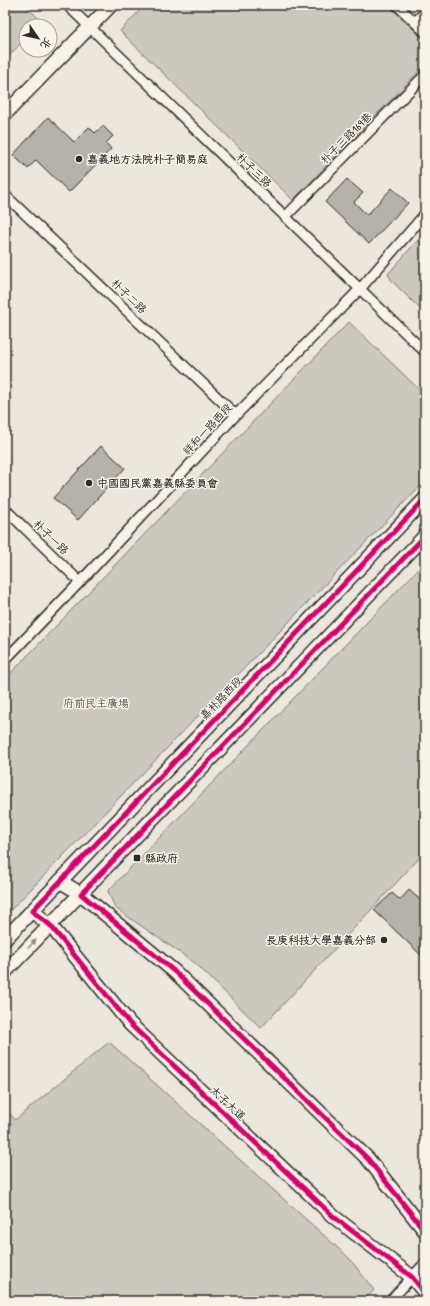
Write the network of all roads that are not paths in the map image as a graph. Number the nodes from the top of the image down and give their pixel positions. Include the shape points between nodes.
1 (67, 5) edge
2 (111, 5) edge
3 (397, 5) edge
4 (425, 12) edge
5 (415, 22) junction
6 (90, 27) junction
7 (425, 32) edge
8 (425, 75) edge
9 (5, 114) edge
10 (5, 195) edge
11 (425, 214) edge
12 (285, 217) junction
13 (360, 289) junction
14 (425, 352) edge
15 (236, 415) junction
16 (425, 499) edge
17 (5, 510) edge
18 (425, 536) edge
19 (80, 582) junction
20 (5, 660) edge
21 (60, 881) junction
22 (81, 894) junction
23 (32, 910) junction
24 (50, 925) junction
25 (5, 939) edge
26 (5, 972) edge
27 (425, 1231) edge
28 (425, 1263) edge
29 (412, 1277) junction
30 (425, 1293) edge
31 (390, 1301) edge

1 - 6 street, 朴子三路
2 - 6 street
3 - 5 street
4 - 5 street
5 - 7 street
6 - 9 street
6 - 12 street, 朴子三路
8 - 12 street, 朴子三路169巷
10 - 15 street, 朴子二路
11 - 13 street, 祥和一路西段
12 - 13 street, 朴子三路
13 - 14 street, 朴子三路
13 - 15 street, 祥和一路西段
15 - 19 street, 祥和一路西段
16 - 21 street, 嘉朴路西段
17 - 19 street, 朴子一路
18 - 22 street
19 - 20 street, 祥和一路西段
21 - 22 street
21 - 23 street, 嘉朴路西段
22 - 24 street
22 - 27 street via 175,972 368,1159
23 - 24 street, 太子大道
23 - 25 street, 嘉朴路西段
26 -> 24 street
24 - 29 street, 太子大道 via 130,1024 334,1217
28 - 29 street
29 - 30 street, 太子大道
29 - 31 street

